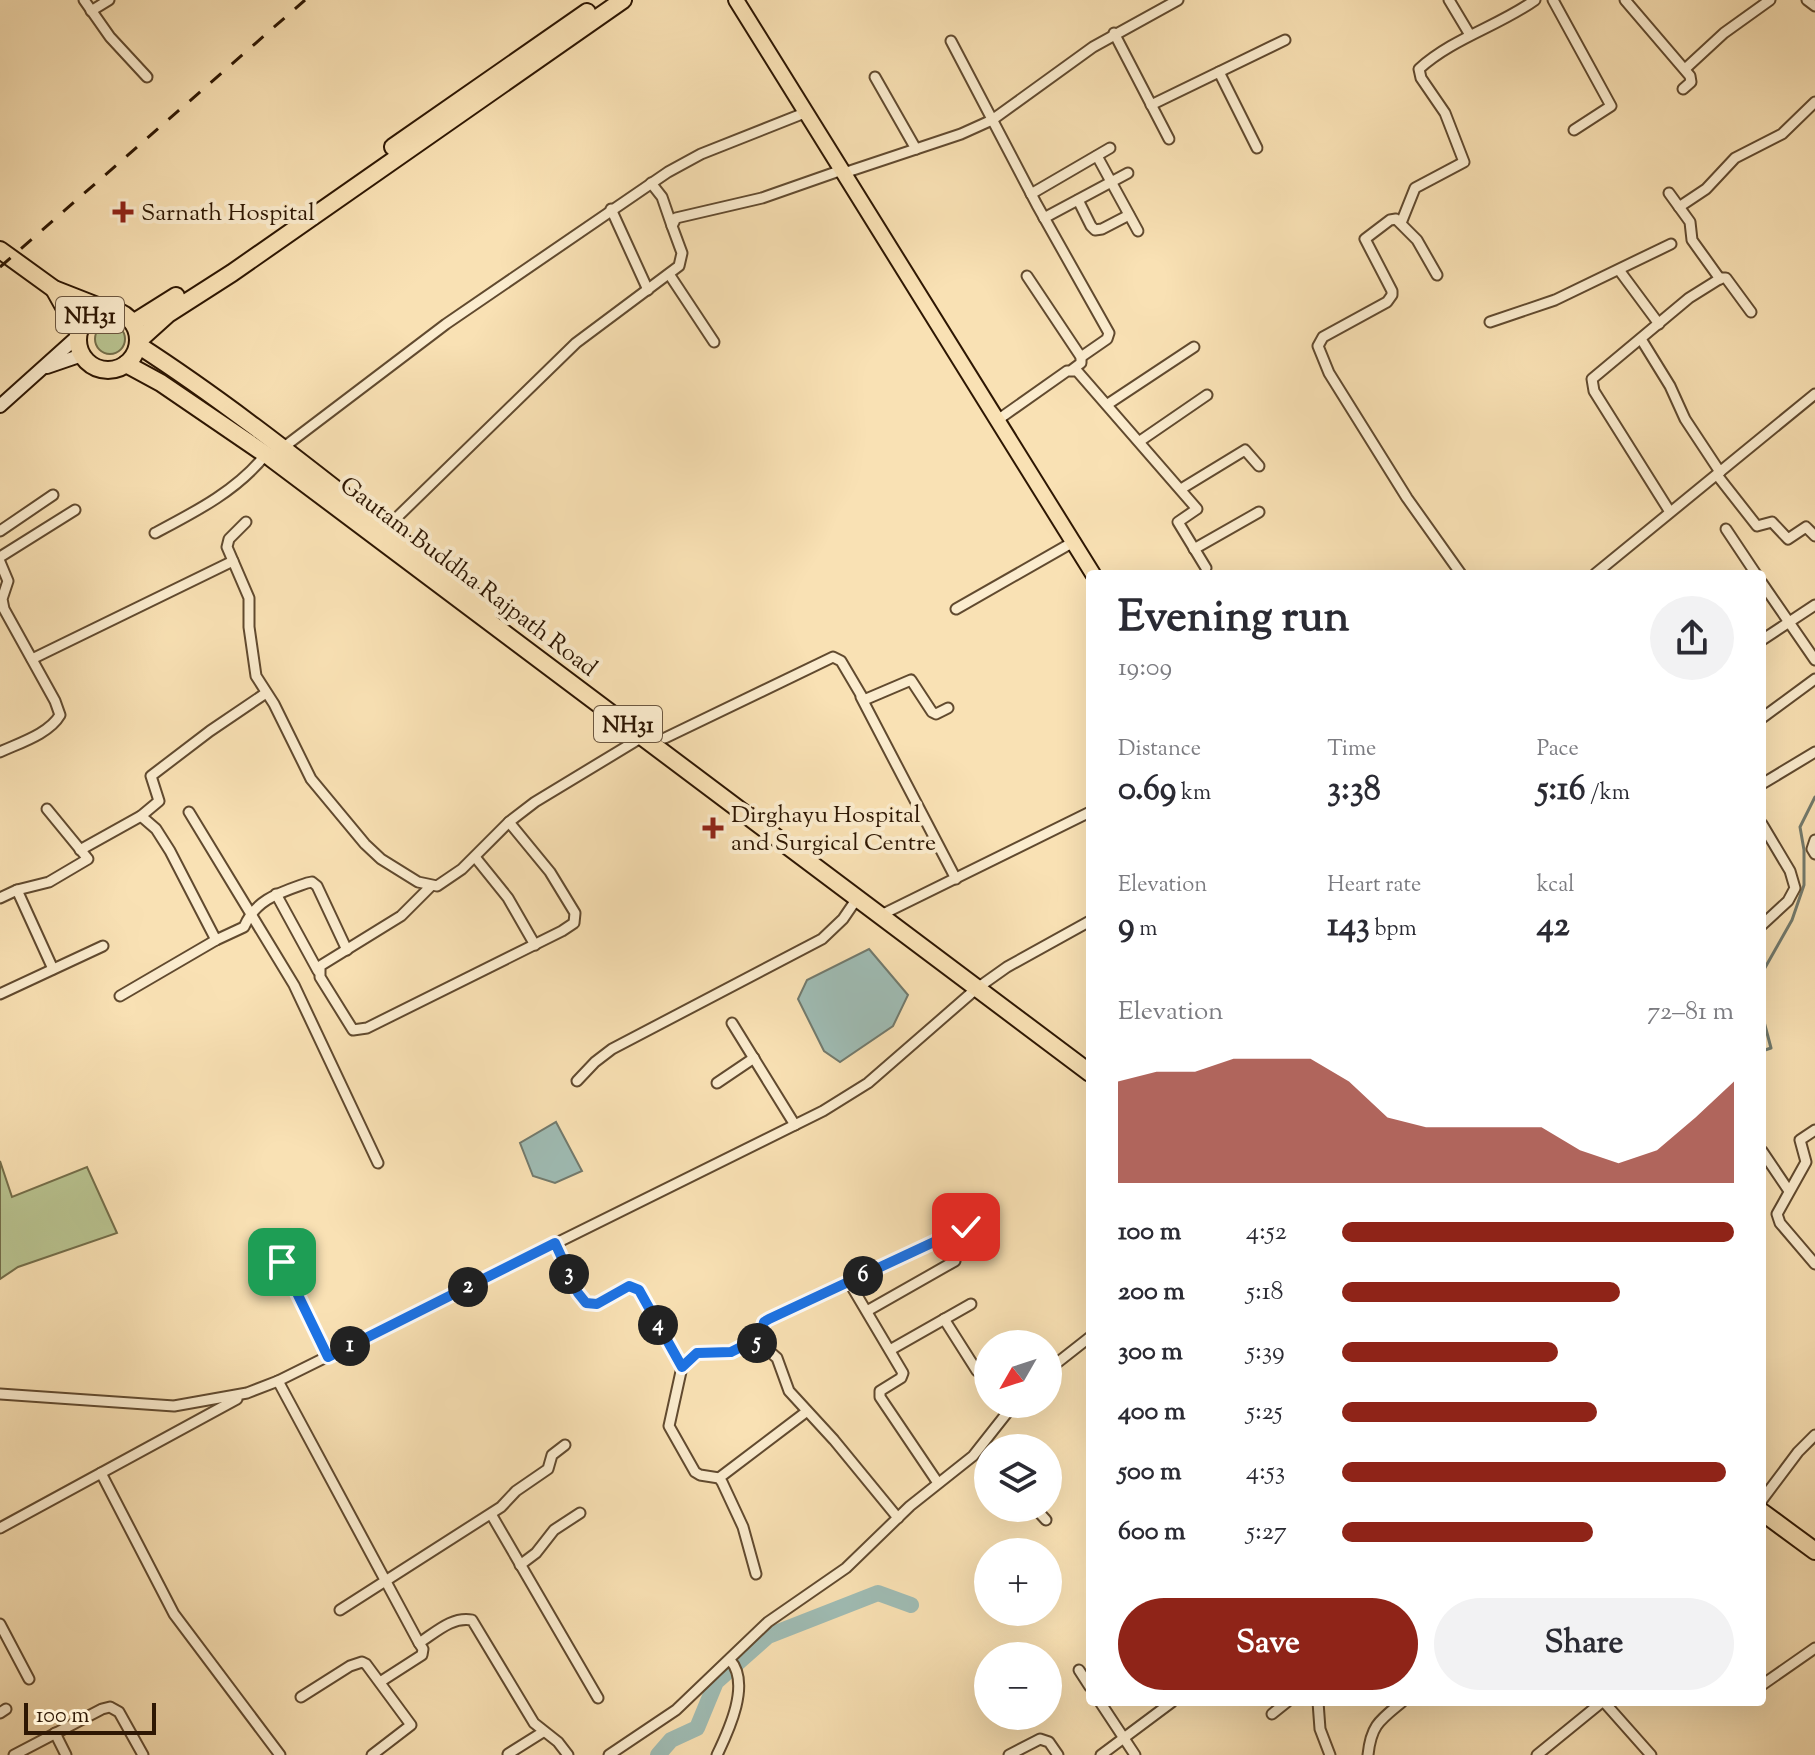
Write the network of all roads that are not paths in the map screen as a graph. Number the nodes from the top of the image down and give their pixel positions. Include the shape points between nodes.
1 (84, 0) edge
2 (109, 0) edge
3 (605, 0) edge
4 (623, 0) edge
5 (736, 0) edge
6 (1178, 0) edge
7 (1449, 0) edge
8 (1535, 0) edge
9 (1553, 0) edge
10 (1625, 0) edge
11 (1770, 0) edge
12 (1807, 0) edge
13 (1815, 6) edge
14 (91, 11) junction
15 (1114, 33) junction
16 (1470, 35) junction
17 (1285, 40) dead end
18 (951, 41) dead end
19 (1685, 69) junction
20 (1219, 72) junction
21 (147, 77) dead end
22 (875, 77) dead end
23 (1683, 89) dead end
24 (1815, 102) edge
25 (1151, 105) junction
26 (807, 112) junction
27 (992, 120) junction
28 (1574, 130) dead end
29 (1169, 139) dead end
30 (1110, 148) dead end
31 (1257, 148) dead end
32 (916, 149) junction
33 (1097, 156) junction
34 (843, 171) junction
35 (1128, 173) dead end
36 (1110, 182) junction
37 (651, 183) junction
38 (1669, 193) dead end
39 (1031, 194) junction
40 (1078, 200) junction
41 (1679, 207) junction
42 (611, 209) junction
43 (1129, 215) junction
44 (1044, 218) junction
45 (1401, 223) junction
46 (672, 226) junction
47 (1138, 231) dead end
48 (1671, 244) dead end
49 (0, 250) edge
50 (1619, 270) junction
51 (669, 274) junction
52 (1437, 275) dead end
53 (1027, 276) dead end
54 (1720, 279) junction
55 (54, 289) junction
56 (648, 290) junction
57 (105, 309) junction
58 (1751, 312) dead end
59 (1490, 322) dead end
60 (133, 323) junction
61 (1659, 324) junction
62 (78, 334) junction
63 (1641, 339) junction
64 (714, 342) dead end
65 (138, 343) junction
66 (1194, 347) dead end
67 (82, 355) junction
68 (1081, 357) junction
69 (126, 364) junction
70 (44, 368) junction
71 (1073, 369) junction
72 (1815, 394) edge
73 (1207, 395) dead end
74 (1108, 404) junction
75 (0, 406) edge
76 (999, 419) junction
77 (1140, 441) junction
78 (273, 453) junction
79 (1259, 466) dead end
80 (1719, 473) junction
81 (1181, 489) junction
82 (53, 495) dead end
83 (75, 510) dead end
84 (1259, 512) dead end
85 (1670, 512) junction
86 (246, 522) dead end
87 (1726, 529) dead end
88 (0, 531) edge
89 (382, 532) junction
90 (155, 533) dead end
91 (1815, 536) edge
92 (1075, 541) junction
93 (1194, 549) junction
94 (0, 560) edge
95 (233, 561) junction
96 (1206, 568) dead end
97 (1091, 570) edge
98 (1458, 570) edge
99 (1600, 570) edge
100 (1753, 570) edge
101 (1766, 589) edge
102 (1815, 605) edge
103 (956, 609) dead end
104 (1789, 623) junction
105 (1766, 637) edge
106 (32, 659) junction
107 (1815, 660) edge
108 (1815, 679) edge
109 (266, 693) junction
110 (860, 696) junction
111 (948, 708) dead end
112 (1766, 715) edge
113 (644, 736) junction
114 (665, 738) junction
115 (0, 752) edge
116 (1815, 752) edge
117 (1766, 781) edge
118 (47, 809) dead end
119 (189, 812) dead end
120 (141, 816) junction
121 (1086, 817) edge
122 (509, 822) junction
123 (1766, 831) edge
124 (1815, 840) edge
125 (80, 850) junction
126 (1815, 854) edge
127 (475, 857) junction
128 (956, 879) junction
129 (431, 886) junction
130 (17, 890) junction
131 (276, 894) junction
132 (858, 897) junction
133 (0, 898) edge
134 (251, 911) junction
135 (886, 913) junction
136 (1766, 921) edge
137 (1086, 923) edge
138 (216, 940) junction
139 (535, 945) junction
140 (103, 946) dead end
141 (347, 950) junction
142 (53, 969) junction
143 (318, 971) junction
144 (980, 986) junction
145 (0, 994) edge
146 (120, 996) dead end
147 (732, 1023) dead end
148 (754, 1058) junction
149 (1086, 1060) edge
150 (1086, 1070) edge
151 (577, 1081) dead end
152 (717, 1083) dead end
153 (795, 1125) junction
154 (1815, 1130) edge
155 (1766, 1157) edge
156 (378, 1163) dead end
157 (1789, 1191) junction
158 (966, 1227) dead end
159 (555, 1243) junction
160 (955, 1261) dead end
161 (282, 1262) dead end
162 (1815, 1264) edge
163 (849, 1282) junction
164 (971, 1304) dead end
165 (867, 1311) junction
166 (944, 1319) junction
167 (1086, 1340) edge
168 (758, 1343) junction
169 (890, 1350) junction
170 (328, 1357) junction
171 (1062, 1359) edge
172 (974, 1366) edge
173 (682, 1367) junction
174 (278, 1381) junction
175 (247, 1393) junction
176 (0, 1394) edge
177 (806, 1412) junction
178 (1815, 1435) edge
179 (565, 1445) dead end
180 (974, 1459) edge
181 (101, 1473) junction
182 (719, 1478) junction
183 (938, 1483) junction
184 (1766, 1496) edge
185 (1766, 1504) edge
186 (580, 1513) dead end
187 (491, 1514) junction
188 (1766, 1515) edge
189 (898, 1518) junction
190 (0, 1528) edge
191 (1815, 1541) edge
192 (1815, 1551) edge
193 (520, 1565) junction
194 (756, 1574) dead end
195 (385, 1581) junction
196 (340, 1610) dead end
197 (0, 1624) edge
198 (419, 1643) junction
199 (1815, 1648) edge
200 (733, 1664) junction
201 (1079, 1670) dead end
202 (29, 1679) dead end
203 (1086, 1681) edge
204 (380, 1682) junction
205 (1766, 1682) edge
206 (301, 1697) dead end
207 (598, 1698) dead end
208 (1103, 1706) edge
209 (1167, 1706) edge
210 (1282, 1706) edge
211 (1318, 1706) edge
212 (1397, 1706) edge
213 (1598, 1706) edge
214 (1607, 1706) edge
215 (1272, 1714) dead end
216 (543, 1732) junction
217 (55, 1733) junction
218 (1124, 1739) junction
219 (508, 1754) edge
220 (14, 1755) edge
221 (66, 1755) edge
222 (143, 1755) edge
223 (280, 1755) edge
224 (372, 1755) edge
225 (568, 1755) edge
226 (609, 1755) edge
227 (717, 1755) edge
228 (1009, 1755) edge
229 (1058, 1755) edge
230 (1101, 1755) edge
231 (1135, 1755) edge
232 (1330, 1755) edge
233 (1368, 1755) edge
234 (1537, 1755) edge
235 (1651, 1755) edge

1 - 14 street
2 - 14 street
3 - 60 highway via 250,249
4 - 65 highway via 168,314
5 - 26 main road
6 - 15 street
7 - 16 street
8 - 16 street
9 - 28 street via 1611,106
10 - 19 street
11 - 19 street
12 - 13 street
14 - 21 street
15 - 25 street
15 - 27 street
16 - 45 street via 1419,73 1445,113 1464,162 1415,188
17 - 20 street
18 - 27 street
19 - 23 street via 1691,79
20 - 25 street
20 - 31 street
22 - 32 street
24 - 41 street via 1782,134 1735,158 1706,189
25 - 29 street
26 - 34 main road
26 - 37 street via 701,154
27 - 32 street
27 - 39 street
30 - 33 street
32 - 34 street
33 - 36 street
33 - 39 street
34 - 46 street via 748,202 685,214
34 - 76 main road
35 - 36 street
36 - 40 street
36 - 43 street
37 - 42 street
37 - 46 street
38 - 41 street
39 - 44 street
40 - 43 street via 1095,230
40 - 44 street
41 - 54 street via 1690,222 1692,240
42 - 56 street
42 - 78 street
43 - 47 street
44 - 68 street via 1109,333
45 - 52 street
45 - 98 street via 1390,220 1365,239 1392,291 1390,299 1323,337 1318,346 1329,373 1407,498
46 - 51 street via 683,259
48 - 50 street
49 - 55 highway, NH31
50 - 59 street
50 - 61 street
51 - 56 street
51 - 64 street
53 - 68 street
54 - 58 street via 1726,278
54 - 61 street
55 - 57 highway, NH31
55 - 62 highway, NH31
56 - 89 street via 576,343
57 - 60 highway, NH31 via 118,311
57 - 62 highway, NH31 via 85,319
60 - 65 highway, NH31
61 - 63 street
62 - 67 highway, NH31
62 - 70 street
63 - 80 street
63 - 85 street via 1597,373 1592,386
65 - 69 highway, NH31
65 - 78 highway, NH31 via 196,381
66 - 74 street
67 - 69 highway, NH31 via 104,370
67 - 70 street
68 - 71 street
69 - 78 highway, Gautam Buddha Rajpath Road / NH31
70 - 75 street
71 - 74 street
71 - 76 street
72 - 80 street
73 - 77 street
74 - 77 street
76 - 92 main road
77 - 81 street
78 - 89 highway, Gautam Buddha Rajpath Road / NH31
78 - 90 street via 240,481
79 - 81 street via 1245,450
80 - 85 street
80 - 91 street via 1757,526 1772,522 1788,539 1806,527
81 - 93 street via 1197,509 1178,522
82 - 88 street
83 - 94 street
84 - 93 street
85 - 99 street
86 - 95 street via 227,543
87 - 100 street
89 - 113 highway, Gautam Buddha Rajpath Road / NH31
89 - 114 highway, NH31
92 - 97 main road
92 - 103 street
93 - 96 street
94 - 106 street via 8,581 4,609
95 - 106 street
95 - 109 street via 249,598 254,670
101 - 104 street
102 - 104 street
104 - 105 street
104 - 107 street
106 - 115 street via 60,715 45,729
108 - 112 street
109 - 120 street via 151,776 159,801
109 - 129 street via 319,791 381,859
110 - 111 street via 868,700 911,680 932,712
110 - 114 street via 841,661 833,657
110 - 128 street
113 - 122 street
113 - 132 highway, Gautam Buddha Rajpath Road / NH31
114 - 135 highway, NH31
116 - 117 street
118 - 125 street
119 - 134 street
120 - 125 street
120 - 138 street via 170,851
121 - 128 street
122 - 127 street
122 - 139 street via 575,913 569,927
123 - 136 street via 1795,888
124 - 126 street
125 - 130 street via 88,859 49,882
127 - 129 street via 443,883
127 - 139 street via 508,898
128 - 135 street
129 - 141 street via 401,916
130 - 133 street
130 - 142 street
131 - 134 street
131 - 141 street via 315,883
131 - 143 street
132 - 135 highway, Gautam Buddha Rajpath Road / NH31
132 - 151 street via 822,939 612,1049
134 - 138 street via 244,927
134 - 156 street via 294,985
135 - 144 highway, Gautam Buddha Rajpath Road / NH31
137 - 144 street
138 - 146 street
139 - 143 street via 359,1031 349,1027
140 - 142 street
141 - 143 street
142 - 145 street
144 - 149 highway, NH31
144 - 150 highway, Gautam Buddha Rajpath Road / NH31
144 - 153 street via 868,1083
147 - 148 street
148 - 152 street
148 - 153 street
153 - 159 street
154 - 157 street via 1800,1140 1806,1162
155 - 157 street
157 - 162 street via 1777,1218
158 - 163 street
159 - 170 street
159 - 173 street via 586,1303 597,1304 629,1286 639,1290
160 - 165 street
161 - 170 street
163 - 165 street
163 - 168 street via 764,1322
164 - 166 street
165 - 169 street
166 - 169 street
166 - 172 street
167 - 171 street
168 - 173 street via 731,1352 697,1353
168 - 177 street via 777,1358 789,1391
169 - 183 street via 903,1375 879,1395
170 - 174 street
173 - 182 street via 669,1426 695,1472
174 - 175 street
174 - 195 street
175 - 176 street via 174,1406
175 - 181 street
177 - 182 street
177 - 189 street
178 - 184 street
179 - 187 street via 552,1455 548,1469
180 - 183 street
181 - 190 street
181 - 223 street via 174,1614
182 - 194 street via 743,1527
183 - 189 street
185 - 191 highway
186 - 193 street via 554,1530
187 - 193 street
187 - 195 street
188 - 192 highway
189 - 200 street via 846,1568 768,1622
193 - 207 street
195 - 196 street
195 - 198 street
197 - 202 street
198 - 204 street via 422,1655
198 - 216 street via 452,1622 472,1620
199 - 205 street
200 - 226 street
200 - 227 street via 740,1683
201 - 203 street
204 - 206 street via 366,1664 357,1663
204 - 224 street via 411,1725
208 - 218 street
209 - 218 street
210 - 215 street
211 - 232 street
212 - 233 street via 1372,1730
213 - 234 street
214 - 235 street
216 - 219 street
216 - 225 street
217 - 220 street
217 - 221 street
217 - 222 street via 102,1709 115,1709
218 - 230 street
218 - 231 street
228 - 229 street via 1040,1739

